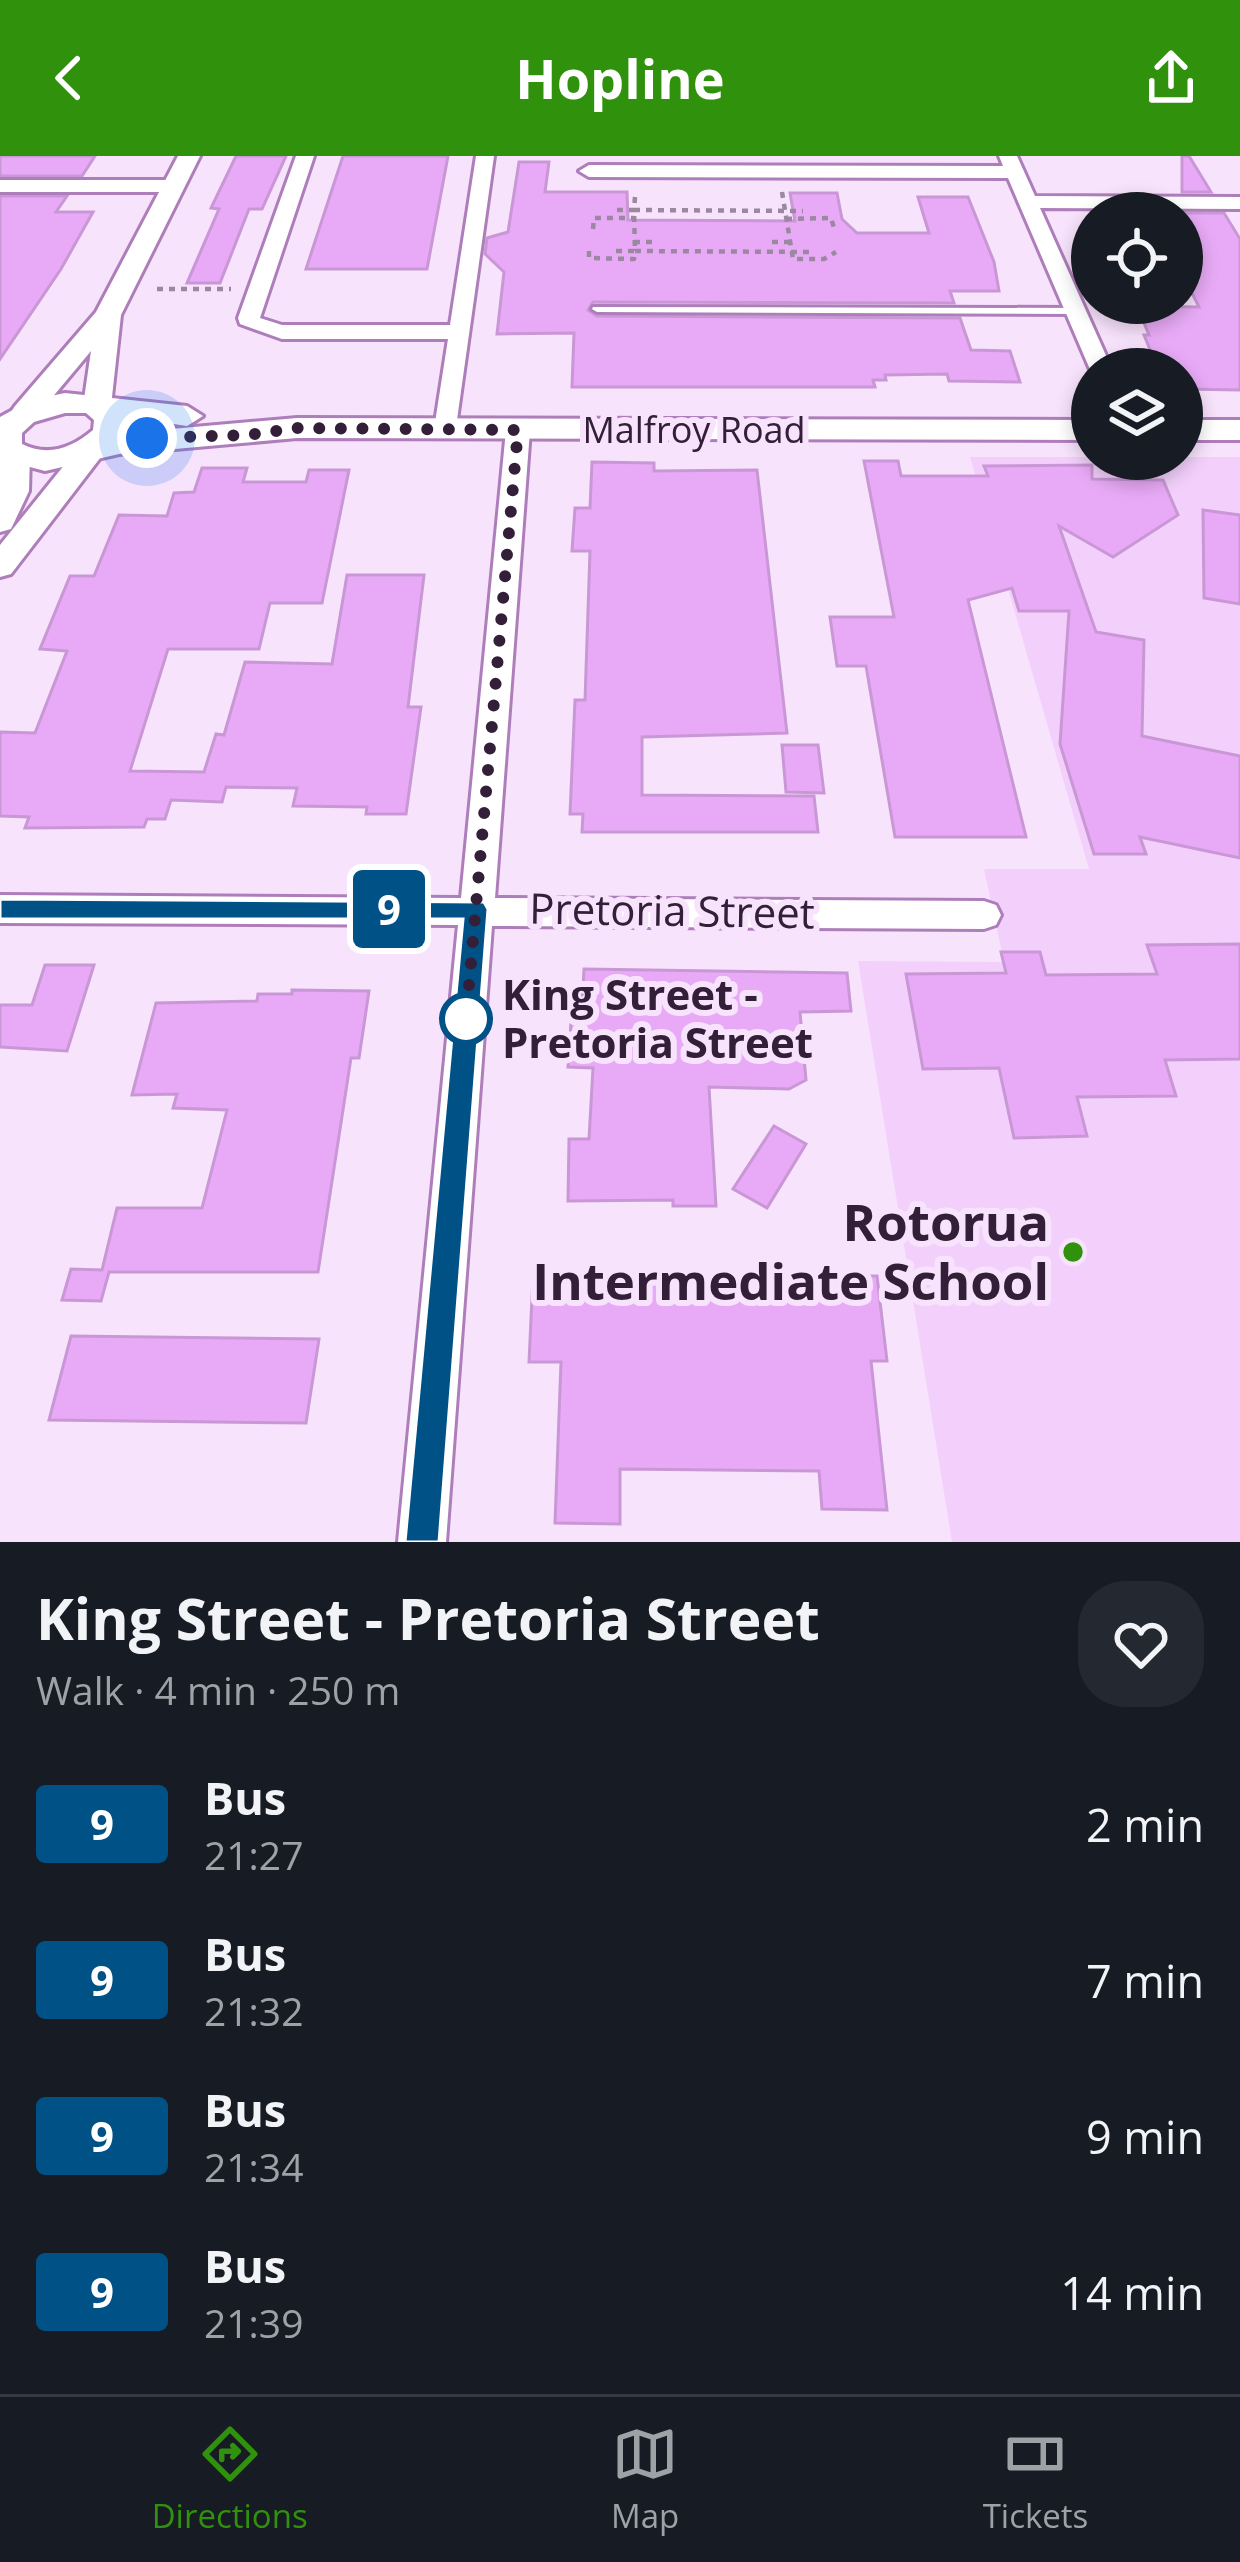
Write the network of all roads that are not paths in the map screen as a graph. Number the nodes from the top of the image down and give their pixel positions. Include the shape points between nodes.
1 (189, 156) edge
2 (305, 156) edge
3 (485, 156) edge
4 (1011, 164) edge
5 (589, 171) dead end
6 (644, 172) junction
7 (0, 186) edge
8 (174, 186) junction
9 (1029, 202) junction
10 (1240, 203) edge
11 (638, 206) road end
12 (1071, 295) edge
13 (597, 309) dead end
14 (1071, 311) edge
15 (108, 315) junction
16 (459, 332) junction
17 (97, 406) junction
18 (16, 413) edge
19 (297, 428) junction
20 (446, 429) junction
21 (518, 430) junction
22 (1071, 430) edge
23 (1203, 430) edge
24 (1240, 430) edge
25 (93, 448) junction
26 (9, 454) edge
27 (0, 523) edge
28 (0, 567) edge
29 (0, 909) edge
30 (476, 909) junction
31 (984, 915) dead end
32 (422, 1542) edge

1 - 8 street
2 - 16 street via 251,324 282,332
3 - 16 street
4 - 6 street
4 - 9 street
5 - 6 street
6 - 11 street
7 - 8 street
8 - 15 street
9 - 10 street
9 - 12 street
13 - 14 lane
15 - 17 street
15 - 18 street
16 - 20 street
17 - 18 main road, Malfroy Road via 62,402
17 - 19 main road, Malfroy Road
17 - 25 main road via 112,425
18 - 26 main road via 4,430
19 - 20 main road, Malfroy Road
19 - 25 main road, Malfroy Road
20 - 21 main road, Malfroy Road
21 - 22 main road, Malfroy Road
21 - 30 street
23 - 24 main road
25 - 26 main road, Malfroy Road via 52,461
25 - 28 street
26 - 27 street via 14,491
29 - 30 street, Pretoria Street
30 - 31 street, Pretoria Street
30 - 32 street

